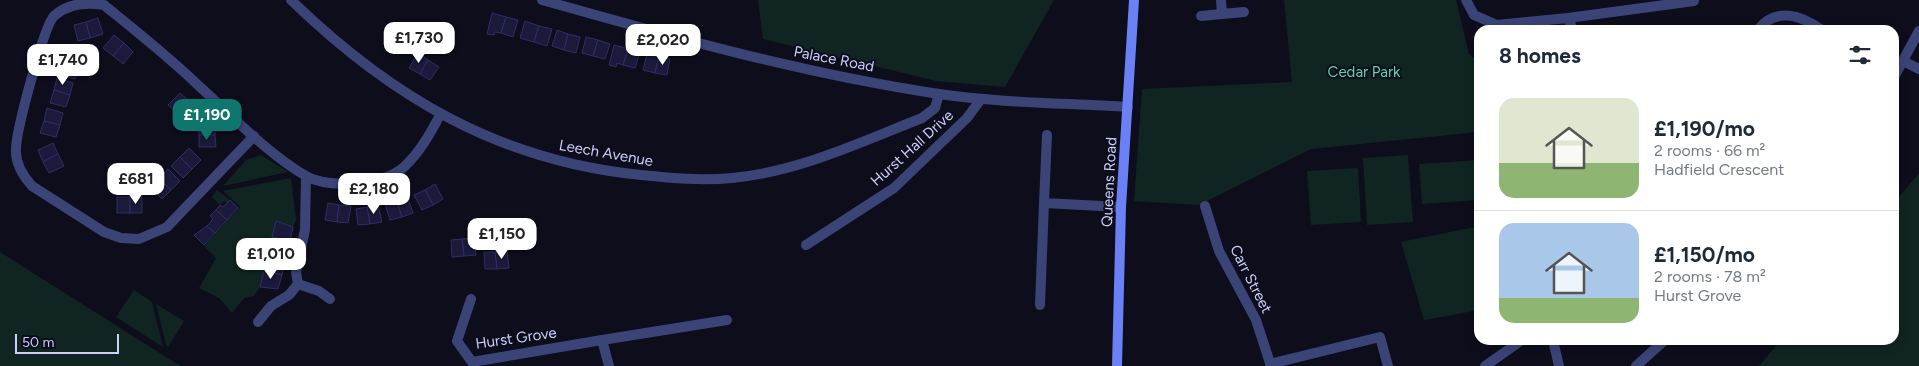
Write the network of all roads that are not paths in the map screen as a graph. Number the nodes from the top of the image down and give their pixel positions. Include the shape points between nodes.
1 (292, 0) edge
2 (542, 0) edge
3 (1134, 0) edge
4 (1221, 0) edge
5 (1466, 0) edge
6 (1694, 0) edge
7 (1244, 12) dead end
8 (1222, 14) junction
9 (1201, 16) dead end
10 (1568, 18) junction
11 (1571, 25) edge
12 (1763, 25) edge
13 (1815, 25) edge
14 (1919, 31) edge
15 (1903, 61) junction
16 (1899, 68) edge
17 (1919, 69) edge
18 (939, 94) junction
19 (981, 98) junction
20 (1128, 107) junction
21 (440, 115) junction
22 (1047, 135) dead end
23 (254, 136) junction
24 (306, 176) junction
25 (1044, 203) junction
26 (1205, 206) dead end
27 (1121, 207) junction
28 (806, 245) dead end
29 (298, 284) junction
30 (330, 299) dead end
31 (471, 299) dead end
32 (1040, 305) dead end
33 (727, 320) dead end
34 (258, 322) dead end
35 (602, 340) junction
36 (1515, 345) edge
37 (1553, 345) edge
38 (1659, 345) edge
39 (1271, 365) edge
40 (609, 366) edge
41 (1117, 366) edge
42 (1388, 366) edge
43 (1485, 366) edge
44 (1559, 366) edge
45 (1636, 366) edge

1 - 21 street, Leech Avenue via 359,60 398,90
2 - 18 street, Palace Road via 678,39 810,71
3 - 20 main road, Queens Road
4 - 8 street
5 - 10 street via 1474,15 1497,25
6 - 10 street
7 - 8 street
8 - 9 street
10 - 11 street
12 - 13 street via 1769,19 1786,15
14 - 15 street
15 - 16 street
15 - 17 street
18 - 19 street, Palace Road
18 - 21 street, Leech Avenue via 935,108 922,118 825,157 732,178 673,178 616,173 554,159 474,132
19 - 20 street, Palace Road
19 - 28 street, Hurst Hall Drive via 967,118 894,188
20 - 27 main road, Queens Road
21 - 24 street via 423,147 402,169 383,177 346,184 318,181
22 - 25 street
23 - 23 street via 167,227 138,239 104,232 32,186 24,176 16,150 24,101 52,17 70,6 89,2 104,5 180,68
23 - 24 street
24 - 29 street via 305,230 296,272
25 - 27 street
25 - 32 street
26 - 39 street, Carr Street via 1219,251 1256,320
27 - 41 main road, Queens Road
29 - 30 street via 319,291
29 - 34 street via 289,295 271,306
31 - 35 street, Hurst Grove via 457,341 472,362
33 - 35 street, Hurst Grove
35 - 40 street
36 - 43 street
37 - 44 street
38 - 45 street
39 - 42 street via 1380,337

